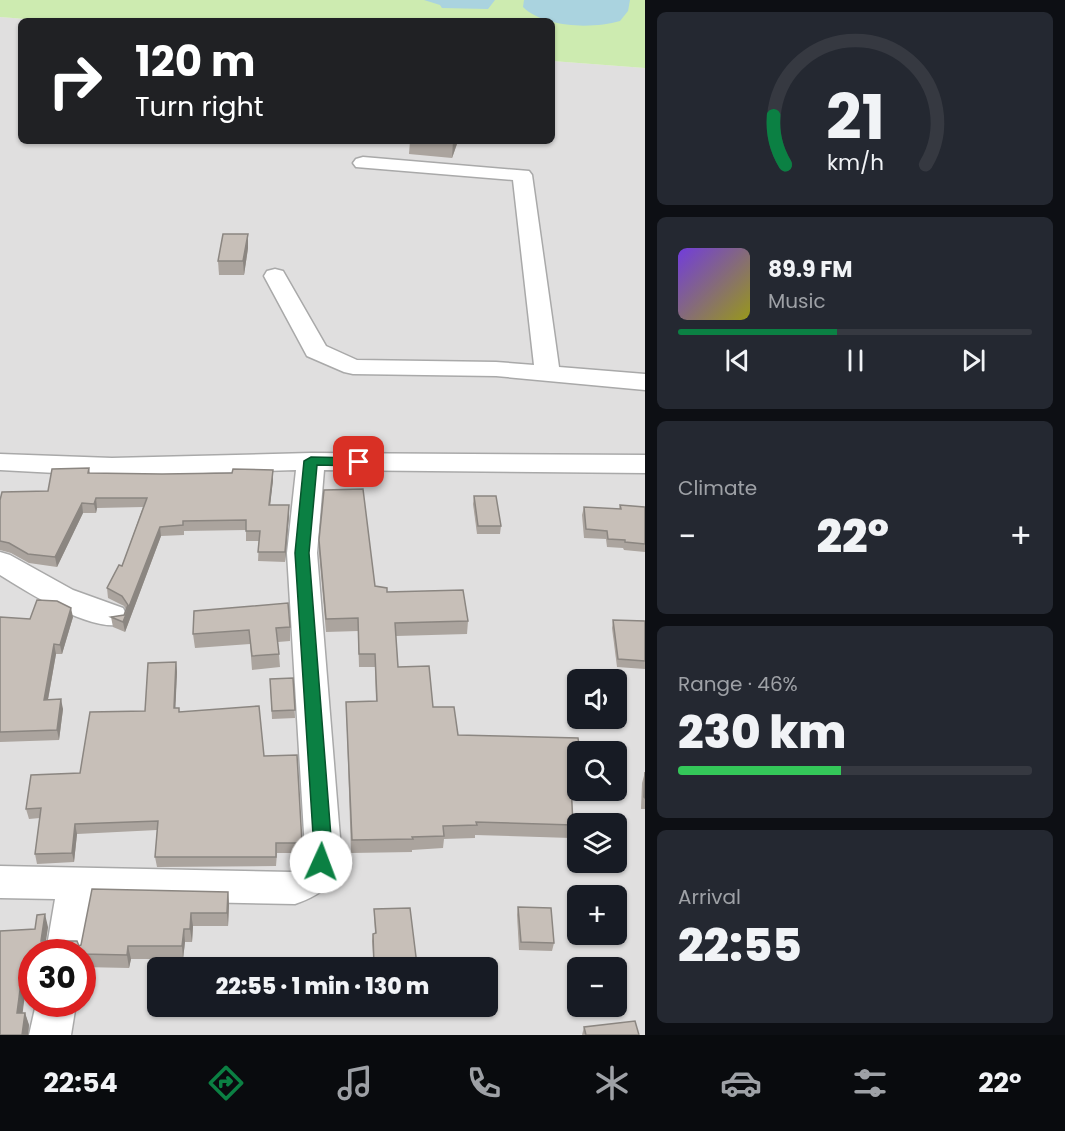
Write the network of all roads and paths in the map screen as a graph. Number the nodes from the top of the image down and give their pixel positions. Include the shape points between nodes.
1 (363, 163) dead end
2 (275, 276) dead end
3 (548, 374) junction
4 (645, 382) edge
5 (311, 461) junction
6 (0, 462) edge
7 (645, 464) edge
8 (0, 562) edge
9 (112, 616) edge
10 (0, 882) edge
11 (77, 883) junction
12 (67, 939) edge
13 (53, 1017) edge
14 (50, 1035) edge

1 - 3 street via 522,176
2 - 3 street via 315,351 353,368 496,369
3 - 4 street
5 - 6 street via 112,467
5 - 7 street
5 - 11 street via 302,553 323,850 319,874 295,888
8 - 9 street via 62,598
10 - 11 street
11 - 12 street
13 - 14 street

